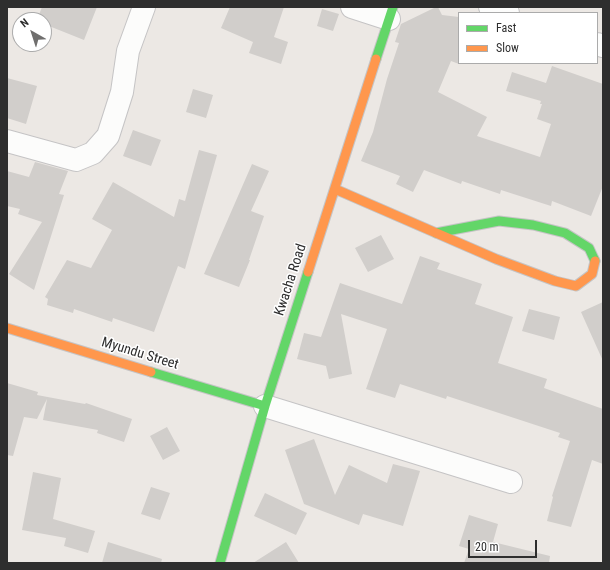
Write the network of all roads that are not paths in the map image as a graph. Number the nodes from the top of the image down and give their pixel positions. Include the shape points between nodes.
1 (144, 7) edge
2 (352, 7) edge
3 (490, 7) edge
4 (505, 12) edge
5 (391, 13) edge
6 (7, 141) edge
7 (335, 189) junction
8 (436, 233) junction
9 (7, 328) edge
10 (265, 406) junction
11 (511, 482) dead end
12 (220, 563) edge

1 - 6 street via 128,51 122,92 108,136 93,153 76,160
2 - 5 street
3 - 4 street
5 - 7 street, Kwacha Road
7 - 8 street
7 - 10 street, Kwacha Road
8 - 8 street via 554,281 576,286 592,274 595,260 589,248 565,233 533,225 499,221
9 - 10 street, Myundu Street
10 - 11 street
10 - 12 street, Kwacha Road

